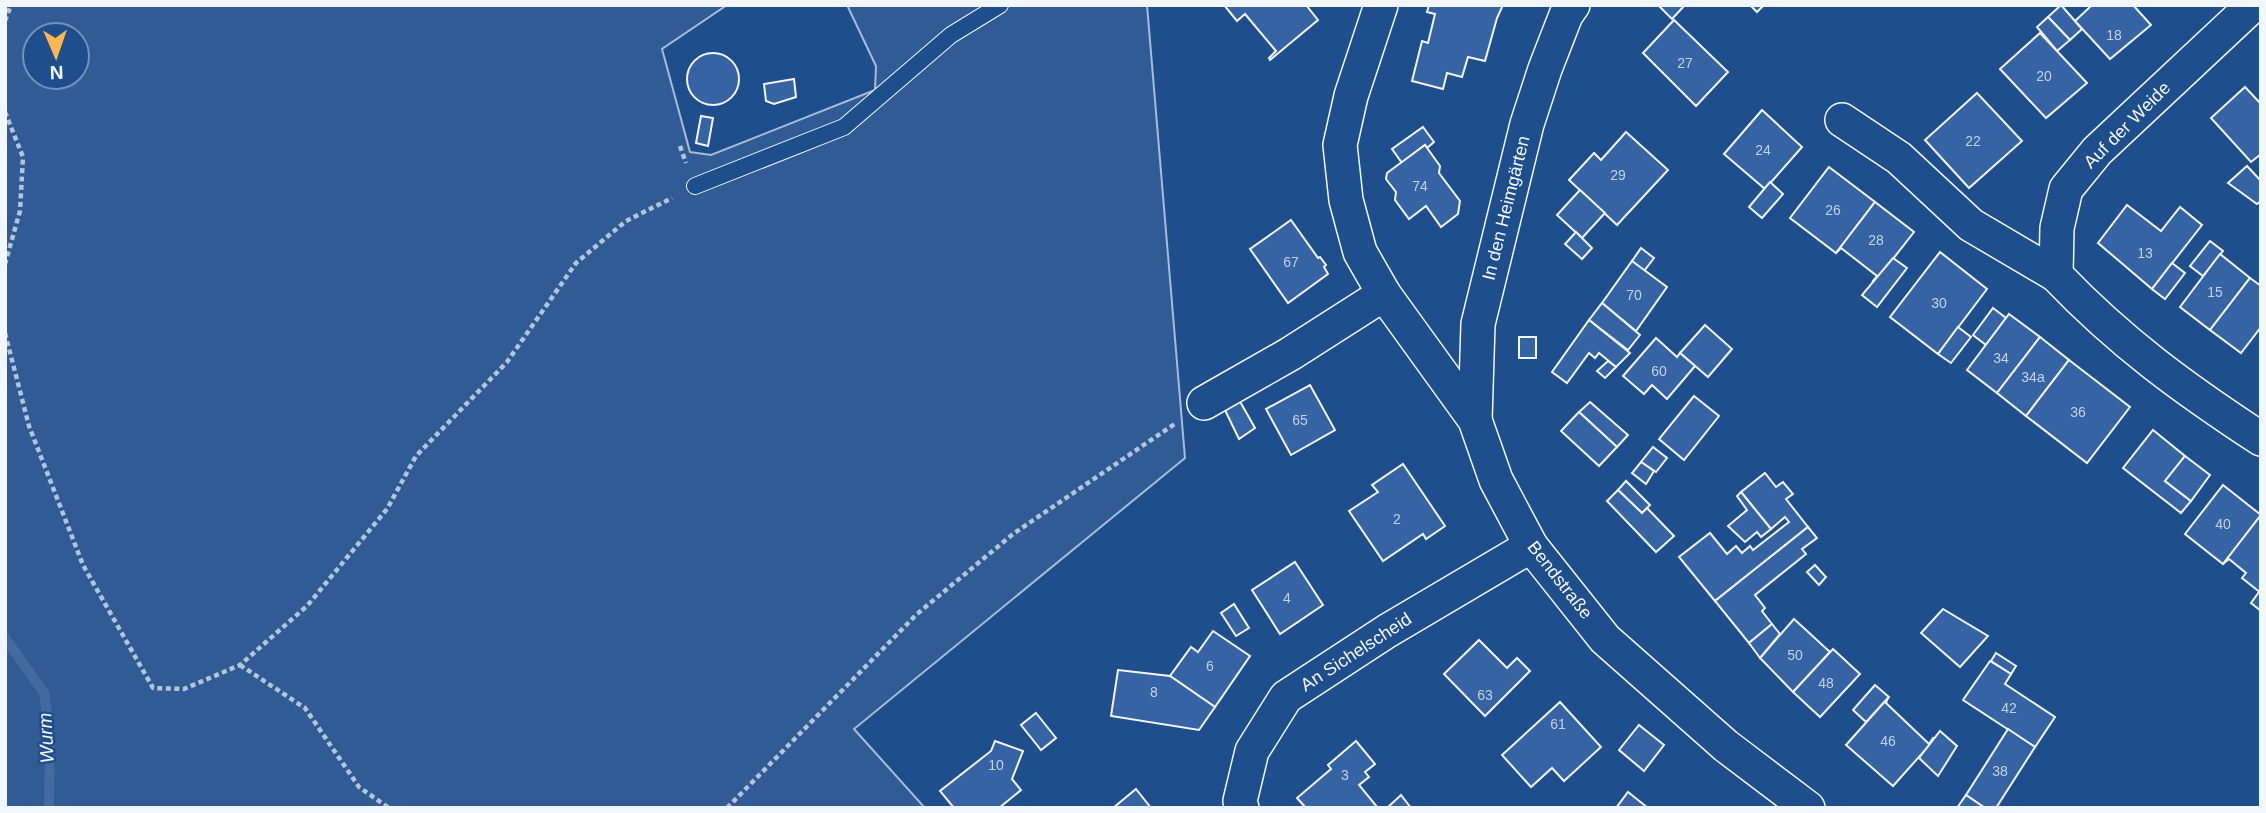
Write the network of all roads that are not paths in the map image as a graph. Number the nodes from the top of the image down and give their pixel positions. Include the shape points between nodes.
1 (1000, 5) edge
2 (1381, 5) edge
3 (1573, 5) edge
4 (2253, 5) edge
5 (1842, 120) dead end
6 (695, 186) road end
7 (2056, 275) junction
8 (1384, 294) junction
9 (1204, 404) road end
10 (1475, 419) junction
11 (2261, 439) edge
12 (1531, 546) junction
13 (1242, 808) edge
14 (1808, 808) edge

1 - 6 lane via 951,35 844,127
2 - 8 street, Bendstraße via 1340,145 1346,200 1360,251
3 - 10 street, In den Heimgärten via 1527,124 1478,324
4 - 7 street, Auf der Weide via 2106,143 2066,189 2057,228
5 - 7 street via 1899,158 1971,225
7 - 11 street via 2127,345
8 - 9 street
8 - 10 street, Bendstraße
10 - 12 street, Bendstraße via 1496,480
12 - 13 street, An Sichelscheid via 1286,697 1252,751
12 - 14 street, Bendstraße via 1605,639 1726,746

